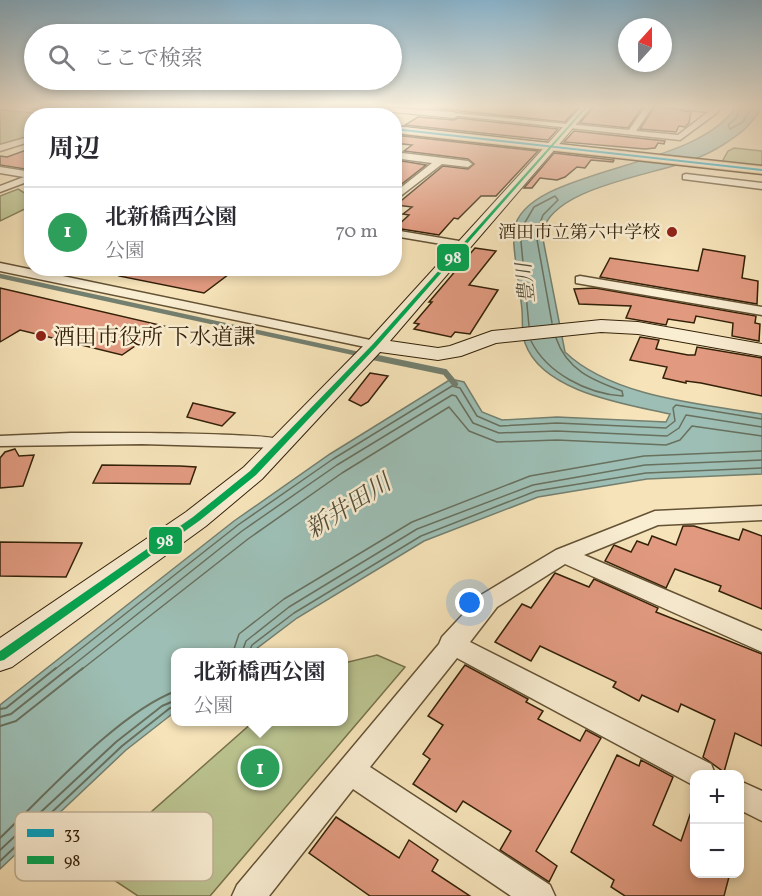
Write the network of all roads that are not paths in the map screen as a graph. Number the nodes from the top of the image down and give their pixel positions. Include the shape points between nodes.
1 (552, 148) edge
2 (561, 148) edge
3 (402, 156) edge
4 (440, 161) junction
5 (468, 165) dead end
6 (0, 170) edge
7 (762, 170) edge
8 (24, 174) edge
9 (686, 177) dead end
10 (24, 179) edge
11 (762, 186) edge
12 (0, 189) edge
13 (402, 192) edge
14 (402, 234) edge
15 (465, 245) junction
16 (0, 267) edge
17 (24, 272) edge
18 (43, 276) edge
19 (580, 280) dead end
20 (762, 311) edge
21 (375, 345) junction
22 (762, 350) edge
23 (0, 441) edge
24 (283, 443) junction
25 (726, 513) junction
26 (762, 513) edge
27 (762, 527) edge
28 (564, 555) junction
29 (762, 642) edge
30 (451, 644) junction
31 (0, 657) edge
32 (350, 770) junction
33 (693, 770) edge
34 (744, 797) edge
35 (762, 806) edge
36 (248, 896) edge
37 (539, 896) edge

1 - 15 street
2 - 7 main road
3 - 4 street
4 - 5 street
4 - 13 street
6 - 8 street
9 - 11 street
10 - 12 street
14 - 15 street
15 - 21 street
16 - 17 street
18 - 21 street
19 - 20 street
21 - 22 street via 438,354 492,337 601,326 638,328
21 - 24 street
23 - 24 street via 100,436
24 - 31 street via 196,519
25 - 26 street
25 - 27 street
25 - 28 street via 656,518
28 - 29 street
28 - 30 street via 489,601
30 - 32 street
30 - 33 street
32 - 36 street
32 - 37 street
34 - 35 street

